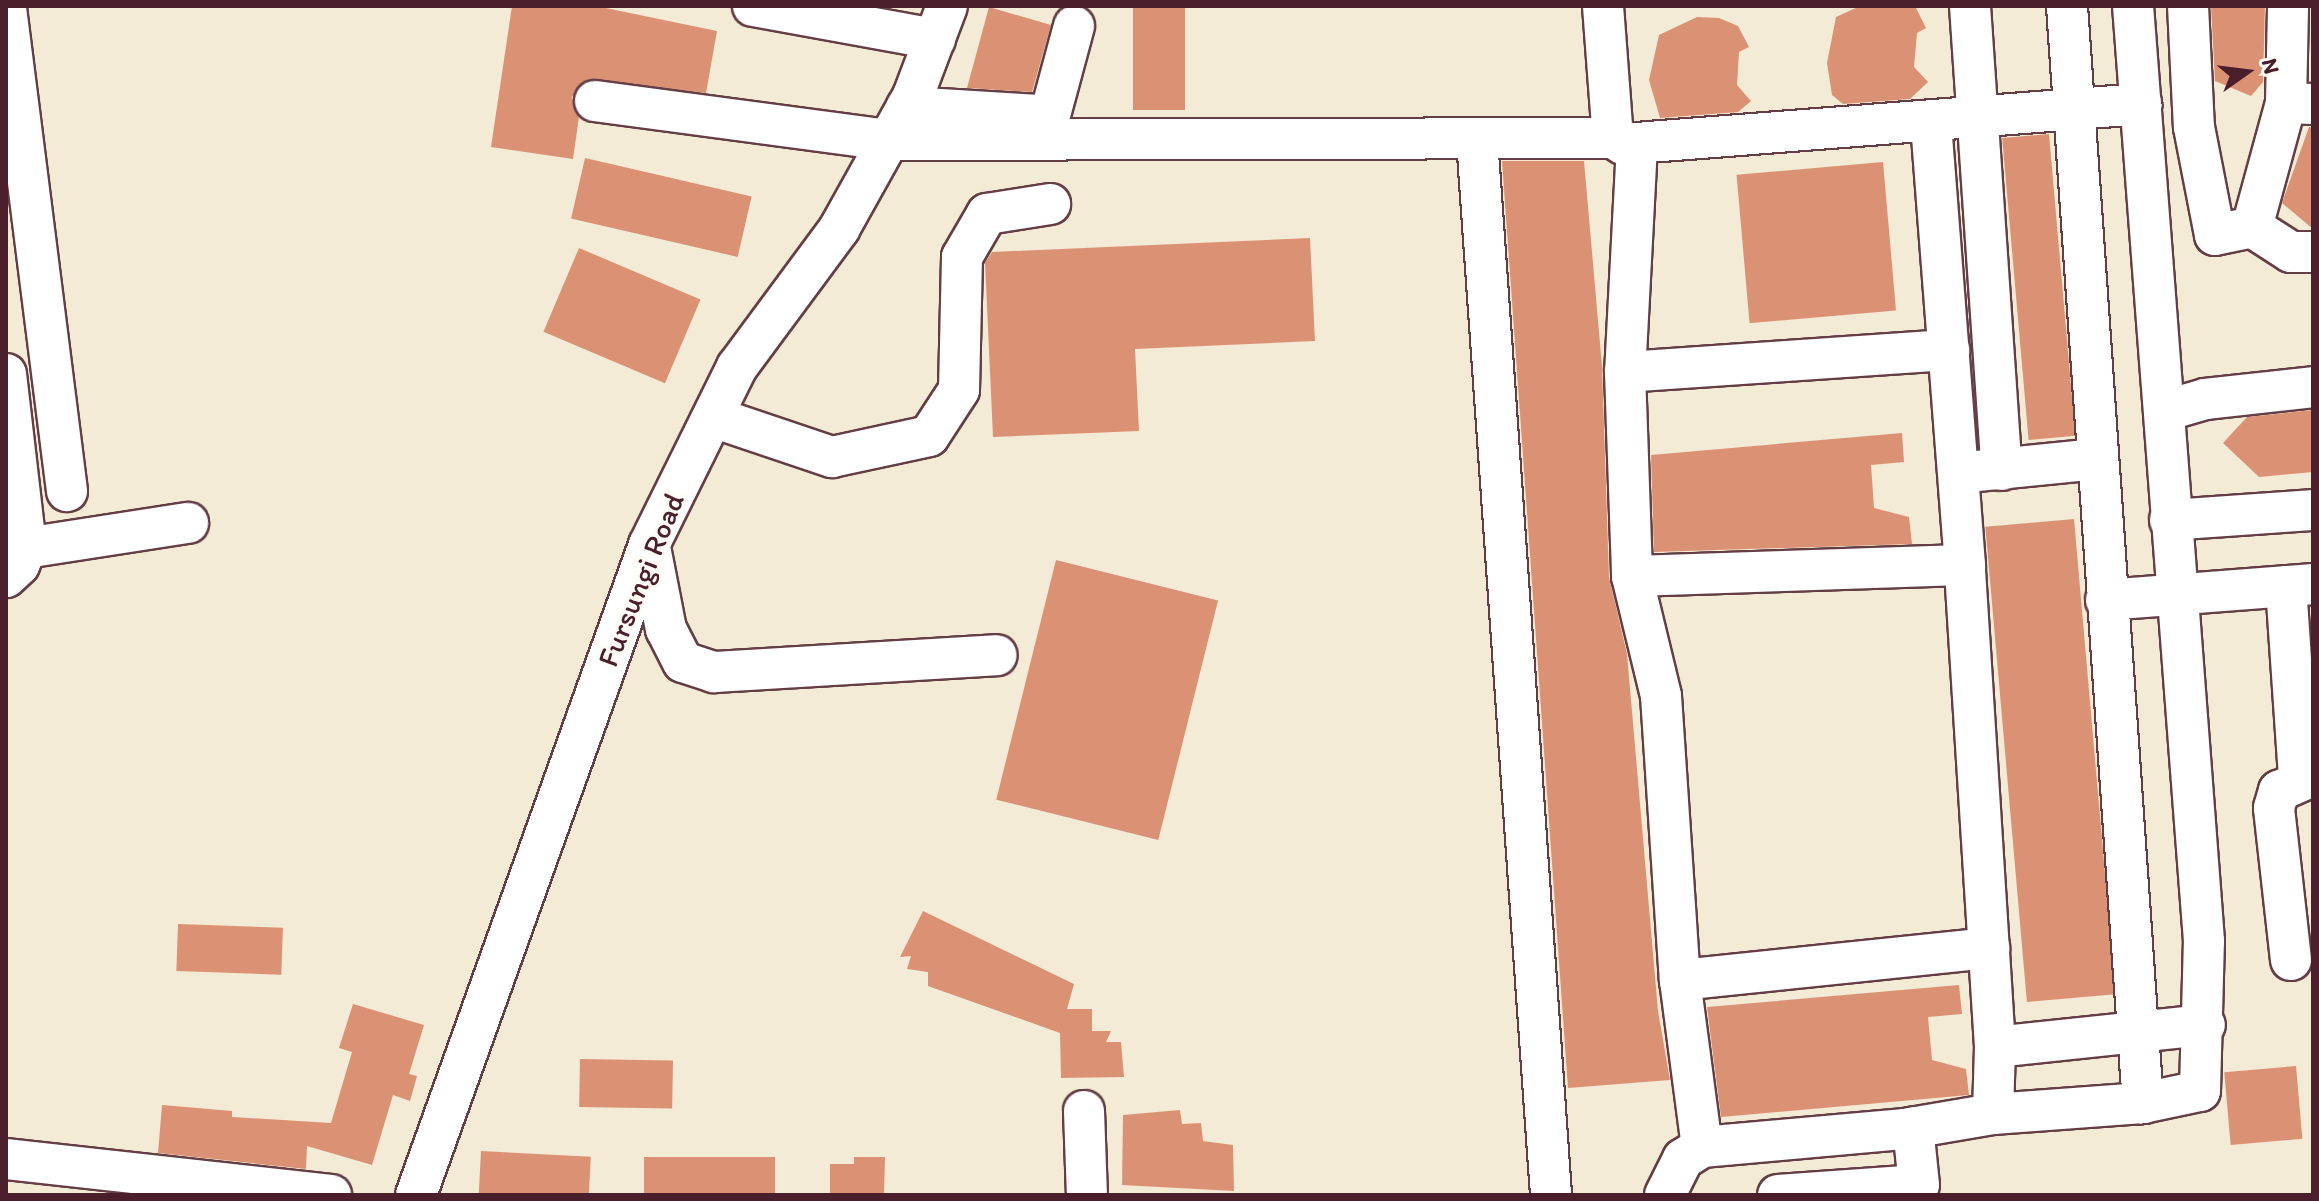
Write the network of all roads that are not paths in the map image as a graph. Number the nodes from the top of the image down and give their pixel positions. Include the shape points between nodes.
1 (753, 6) edge
2 (1603, 6) edge
3 (1970, 6) edge
4 (2067, 6) edge
5 (2133, 6) edge
6 (2188, 6) edge
7 (2288, 6) edge
8 (6, 8) edge
9 (941, 22) edge
10 (1074, 26) dead end
11 (595, 101) dead end
12 (2299, 103) edge
13 (2141, 104) junction
14 (2075, 110) junction
15 (1283, 112) dead end
16 (1050, 115) junction
17 (1978, 119) junction
18 (1931, 122) junction
19 (898, 123) junction
20 (1477, 139) junction
21 (1625, 141) junction
22 (1050, 204) dead end
23 (2233, 231) junction
24 (2151, 240) junction
25 (2313, 252) edge
26 (1949, 350) junction
27 (1625, 372) junction
28 (7, 384) edge
29 (2313, 387) edge
30 (2164, 411) junction
31 (713, 417) junction
32 (2097, 459) junction
33 (2002, 470) junction
34 (1958, 472) junction
35 (67, 491) dead end
36 (2313, 510) edge
37 (2170, 520) junction
38 (188, 523) dead end
39 (649, 545) junction
40 (16, 563) edge
41 (1965, 565) junction
42 (1632, 576) junction
43 (2299, 585) edge
44 (2174, 591) junction
45 (2106, 600) junction
46 (996, 655) dead end
47 (2306, 778) edge
48 (1989, 948) junction
49 (2291, 960) dead end
50 (1680, 980) junction
51 (2205, 1025) junction
52 (2135, 1031) junction
53 (1995, 1047) junction
54 (2143, 1103) junction
55 (1084, 1111) dead end
56 (1993, 1114) junction
57 (1913, 1127) junction
58 (1702, 1147) junction
59 (6, 1159) edge
60 (122, 1183) edge
61 (331, 1195) edge
62 (416, 1195) edge
63 (1087, 1195) edge
64 (1551, 1195) edge
65 (1665, 1195) edge
66 (1778, 1195) edge

1 - 9 street
2 - 21 street
3 - 17 street
4 - 14 street
5 - 13 street
6 - 23 street via 2194,127
7 - 12 street
8 - 35 street
9 - 19 street, Fursungi Road
10 - 16 street
11 - 19 street
12 - 23 street
13 - 14 street
13 - 24 street
14 - 17 street
14 - 32 street
15 - 16 street
16 - 19 street
17 - 18 street
17 - 33 street
18 - 21 street
18 - 26 street
19 - 20 street
19 - 31 street, Fursungi Road via 839,229 737,367
20 - 21 street
20 - 64 street
21 - 27 street
22 - 31 street via 987,214 962,257 959,390 929,436 832,457
23 - 24 street
23 - 25 street via 2291,252
24 - 30 street
26 - 27 street
26 - 34 street
27 - 42 street
28 - 40 street
29 - 30 street via 2205,399
30 - 37 street
31 - 39 street, Fursungi Road
32 - 33 street
32 - 45 street
33 - 34 street
34 - 41 street
36 - 37 street
37 - 44 street
38 - 40 street
39 - 46 street via 666,629 683,662 714,672
39 - 62 street, Fursungi Road
41 - 42 street
41 - 48 street
42 - 50 street via 1661,696
43 - 44 street
43 - 47 street
44 - 45 street
44 - 51 street via 2204,941
45 - 52 street
47 - 49 street via 2279,791 2274,808
48 - 50 street
48 - 53 street
50 - 58 street
51 - 52 street
51 - 54 street via 2200,1091
52 - 53 street
52 - 54 street
53 - 56 street
54 - 56 street
55 - 63 street
56 - 57 street
57 - 58 street
57 - 66 street via 1919,1185
58 - 65 street via 1683,1159
59 - 60 street
60 - 61 street

